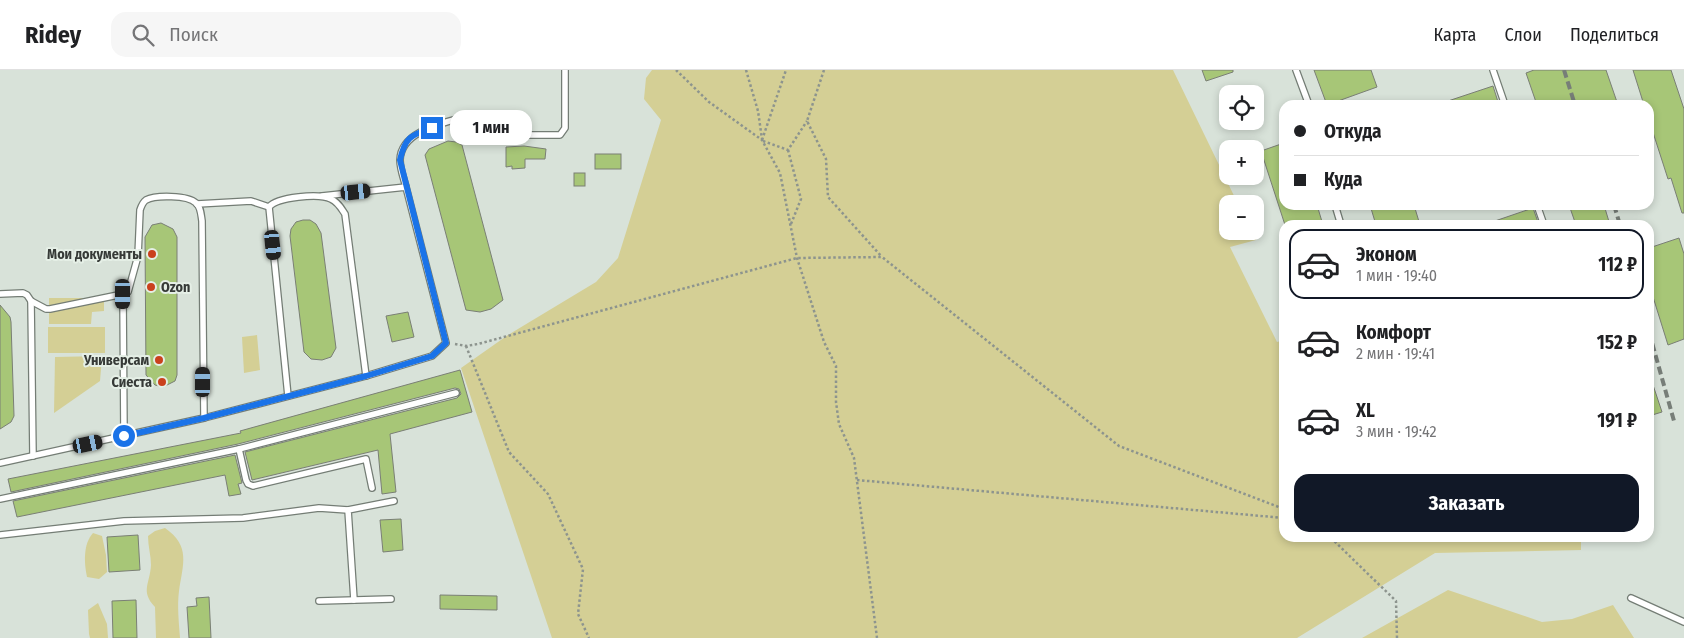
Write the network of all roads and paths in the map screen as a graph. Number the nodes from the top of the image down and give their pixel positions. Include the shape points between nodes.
1 (564, 70) edge
2 (676, 70) edge
3 (746, 70) edge
4 (786, 70) edge
5 (824, 70) edge
6 (1296, 70) edge
7 (1493, 70) edge
8 (1307, 100) edge
9 (1503, 100) edge
10 (475, 114) dead end
11 (807, 121) junction
12 (517, 135) dead end
13 (762, 140) junction
14 (788, 150) junction
15 (406, 187) junction
16 (322, 196) junction
17 (197, 204) junction
18 (269, 208) junction
19 (790, 225) junction
20 (882, 257) junction
21 (797, 258) junction
22 (0, 294) edge
23 (123, 294) junction
24 (31, 301) junction
25 (446, 343) junction
26 (466, 346) junction
27 (366, 376) junction
28 (456, 393) dead end
29 (288, 396) junction
30 (204, 418) junction
31 (124, 436) junction
32 (239, 450) junction
33 (33, 456) junction
34 (0, 463) edge
35 (857, 480) junction
36 (372, 488) dead end
37 (0, 499) edge
38 (394, 501) dead end
39 (1279, 507) edge
40 (348, 510) junction
41 (1279, 518) edge
42 (0, 535) edge
43 (1335, 542) edge
44 (1631, 598) dead end
45 (354, 600) junction
46 (391, 600) dead end
47 (319, 601) dead end
48 (1684, 622) edge
49 (589, 638) edge
50 (877, 638) edge
51 (1397, 638) edge

1 - 12 lane via 564,132 560,135
2 - 13 path via 708,102
3 - 13 path via 758,111
4 - 13 path
5 - 11 path
6 - 8 lane
7 - 9 lane
10 - 15 lane via 418,132 404,143 400,160
11 - 14 path
11 - 20 path via 826,159 828,197
13 - 14 path
13 - 19 path via 780,174
14 - 19 path via 801,199
15 - 16 lane
15 - 25 lane
16 - 18 lane via 282,199
16 - 27 lane via 332,199 345,214
17 - 18 lane via 251,201
17 - 23 lane via 182,197 146,200 140,210 138,256 128,292
17 - 30 lane via 202,221
18 - 29 lane
19 - 21 path
20 - 21 path
20 - 39 path via 1119,446
21 - 26 path
21 - 35 path via 824,342 836,366 839,424 854,458
22 - 24 lane via 23,293
23 - 24 lane via 50,309
23 - 31 lane
24 - 33 lane
25 - 26 path
25 - 27 lane via 432,356
26 - 49 path via 509,452 548,494 583,569 578,614
27 - 29 lane
28 - 32 lane
29 - 30 lane
30 - 31 lane
31 - 33 lane
32 - 36 lane via 246,480 253,486 366,459
32 - 37 lane
33 - 34 lane
35 - 41 path
35 - 50 path
38 - 40 lane
40 - 42 lane via 318,508 243,518 124,521
40 - 45 lane
43 - 51 path via 1396,601
44 - 48 lane
45 - 46 lane
45 - 47 lane

